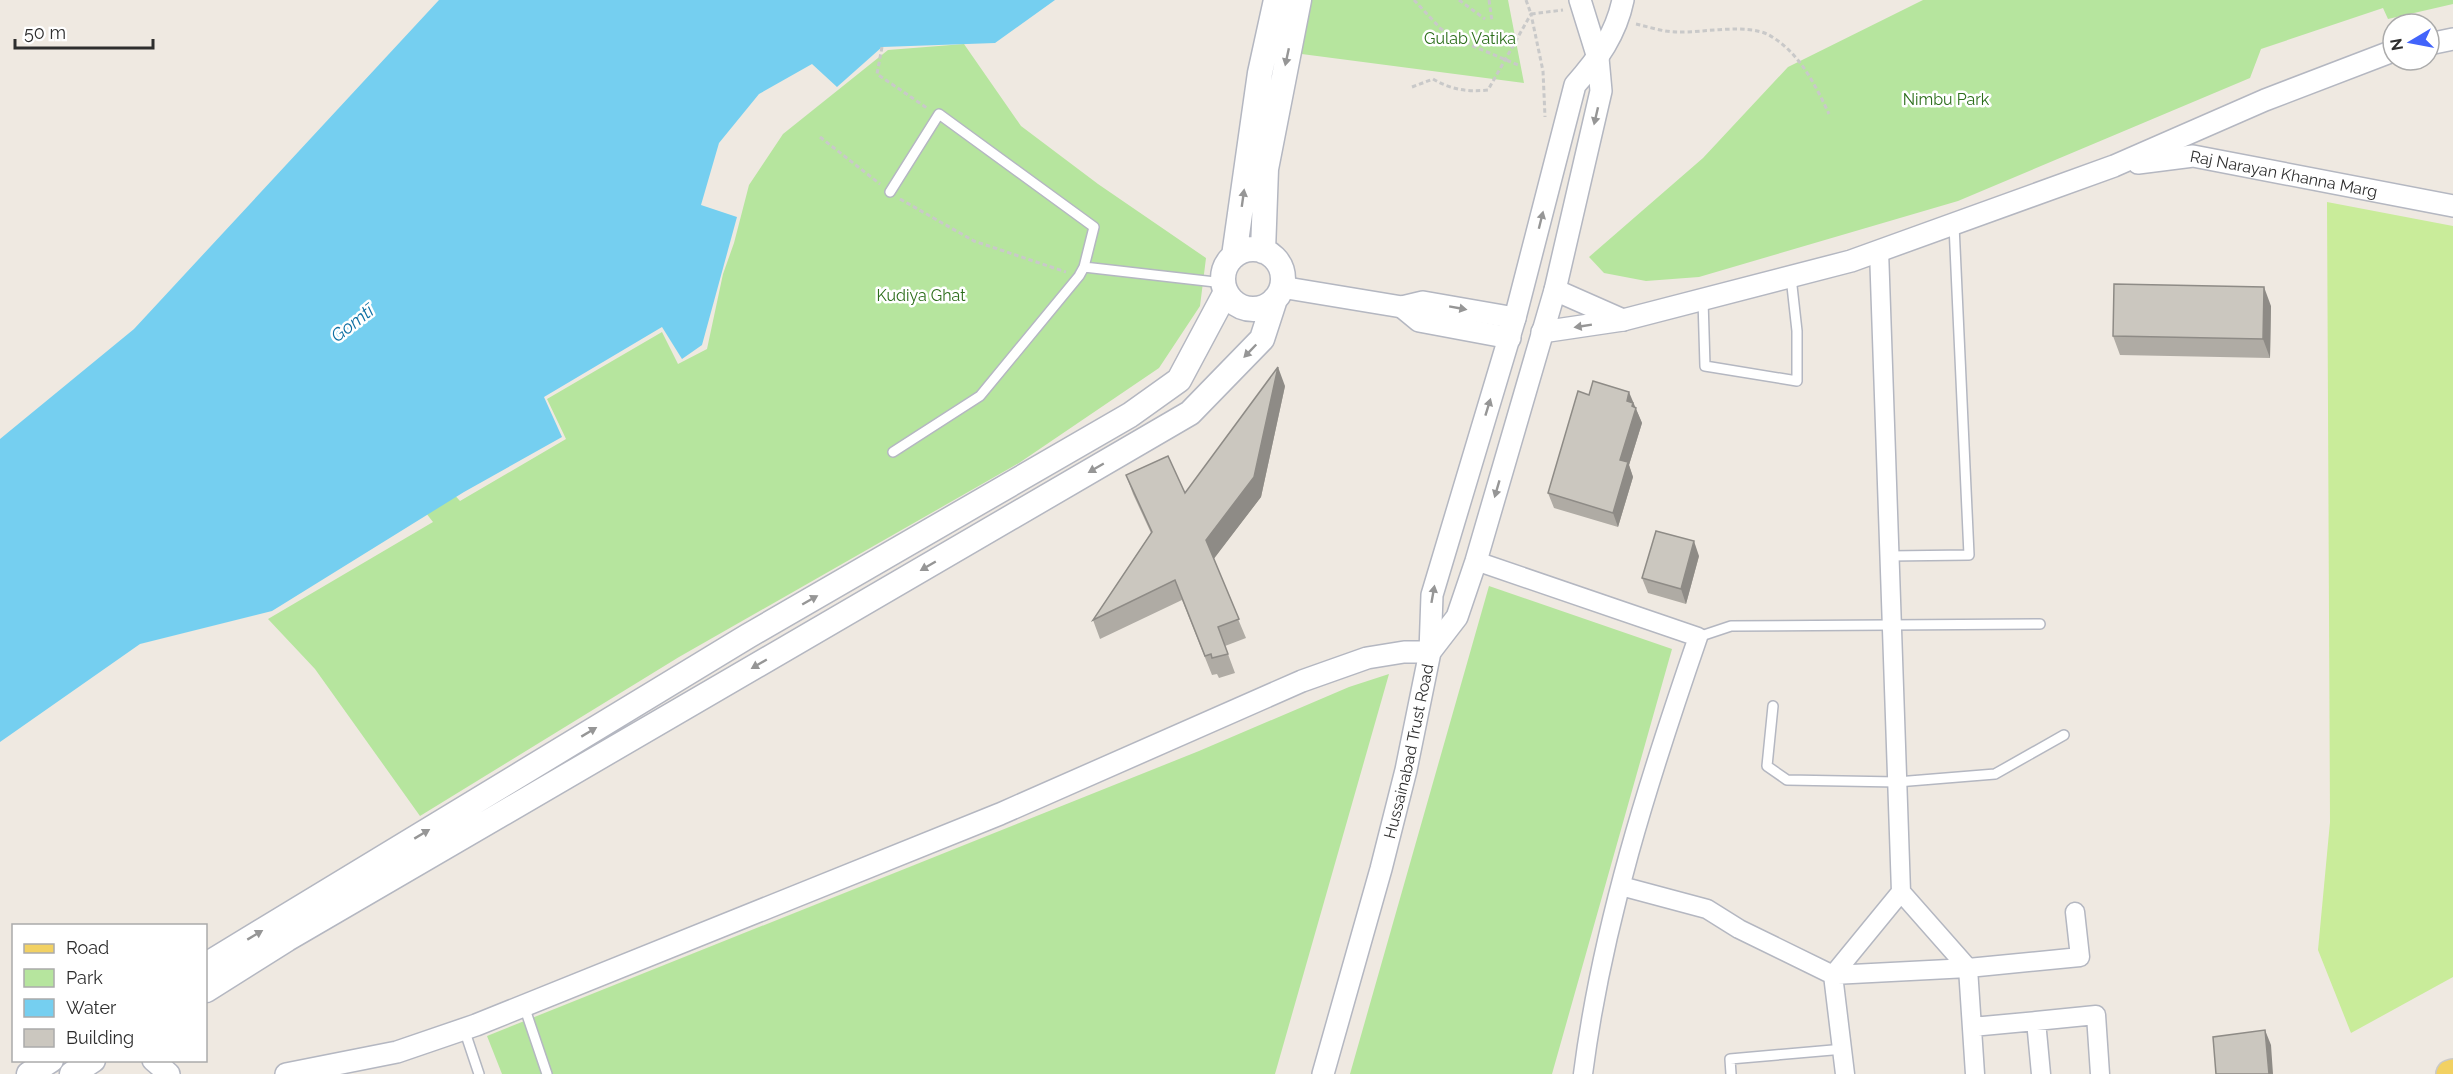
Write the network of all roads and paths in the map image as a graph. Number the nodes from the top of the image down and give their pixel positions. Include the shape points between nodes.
1 (1276, 0) edge
2 (1299, 0) edge
3 (1414, 0) edge
4 (1459, 0) edge
5 (1489, 0) edge
6 (1526, 0) edge
7 (1580, 0) edge
8 (1623, 0) edge
9 (1531, 14) junction
10 (1485, 19) dead end
11 (1492, 21) dead end
12 (1619, 21) junction
13 (882, 47) dead end
14 (2381, 56) edge
15 (1599, 58) junction
16 (1518, 65) dead end
17 (1412, 87) dead end
18 (1546, 108) dead end
19 (1829, 114) dead end
20 (938, 116) junction
21 (820, 137) dead end
22 (2114, 166) junction
23 (890, 192) junction
24 (2453, 206) edge
25 (1954, 222) junction
26 (1263, 250) junction
27 (1879, 250) junction
28 (1234, 256) junction
29 (1084, 267) junction
30 (1079, 276) junction
31 (1791, 277) junction
32 (1225, 287) junction
33 (1555, 290) junction
34 (1278, 293) junction
35 (1703, 299) junction
36 (1623, 320) junction
37 (1512, 328) junction
38 (1542, 332) junction
39 (893, 452) dead end
40 (1889, 556) junction
41 (1476, 561) junction
42 (2040, 624) dead end
43 (1892, 626) junction
44 (1698, 637) junction
45 (1430, 652) junction
46 (1773, 706) dead end
47 (2064, 735) dead end
48 (1897, 783) junction
49 (1621, 886) junction
50 (1901, 892) junction
51 (2074, 912) dead end
52 (207, 964) edge
53 (1968, 968) junction
54 (1833, 975) junction
55 (207, 989) edge
56 (524, 1006) junction
57 (2036, 1021) junction
58 (1972, 1027) junction
59 (464, 1029) junction
60 (1844, 1049) junction
61 (48, 1062) edge
62 (90, 1062) edge
63 (155, 1062) edge
64 (342, 1068) edge
65 (29, 1074) edge
66 (72, 1074) edge
67 (169, 1074) edge
68 (286, 1074) edge
69 (479, 1074) edge
70 (547, 1074) edge
71 (1323, 1074) edge
72 (1583, 1074) edge
73 (1731, 1074) edge
74 (1845, 1074) edge
75 (1976, 1074) edge
76 (2041, 1074) edge
77 (2100, 1074) edge

28 -> 1 main road via 1260,73
2 -> 26 main road via 1266,169
3 - 16 path via 1441,29
4 - 10 path
5 - 11 path
6 - 9 path
7 - 15 street, Hussainabad Trust Road
8 - 12 street
9 - 17 path via 1488,90 1450,88 1433,79
9 - 18 path
12 - 15 street
12 - 19 path via 1675,32 1744,30 1768,35 1800,61
13 - 20 path via 877,74
14 - 22 street via 2265,100
15 -> 33 street, Hussainabad Trust Road via 1601,91
37 -> 15 street via 1575,85
20 - 23 lane
20 - 29 lane via 1094,227
21 - 23 path
22 - 24 street, Raj Narayan Khanna Marg via 2193,156
22 - 25 street
23 - 30 path via 974,241
25 - 27 street
25 - 40 lane via 1969,555
26 - 28 main road via 1253,249
26 - 34 main road via 1272,255 1282,273
27 - 31 street
27 - 40 street
28 - 32 main road via 1228,263
29 - 30 lane
29 - 32 lane
30 - 39 lane via 980,396
31 - 35 street
31 - 35 lane via 1797,381 1705,366
32 - 34 main road via 1240,306 1249,308 1258,308
52 -> 32 main road via 748,636 1130,415 1179,380
33 - 36 street
33 - 38 street, Hussainabad Trust Road
34 - 37 street via 1402,307 1423,302
34 -> 55 main road via 1263,339 1190,413
35 - 36 street
36 -> 38 street
45 -> 37 street via 1432,595
38 -> 41 street, Hussainabad Trust Road
40 - 43 street
41 - 44 street
41 - 45 street, Hussainabad Trust Road via 1457,617
42 - 43 lane
43 - 44 lane via 1731,626
43 - 48 street
44 - 49 street
45 - 56 street via 1366,658 1302,681 1000,814
45 - 71 street, Hussainabad Trust Road via 1381,869
46 - 48 lane via 1767,766 1787,780
47 - 48 lane via 1995,774
48 - 50 street
49 - 54 street via 1707,909
49 - 72 street via 1590,1017
50 - 53 street
50 - 54 street
51 - 53 street via 2080,957
53 - 54 street
53 - 58 street
54 - 60 street
56 - 59 street
56 - 70 lane
57 - 58 street
57 - 76 street
57 - 77 street via 2096,1015
58 - 75 street
59 - 64 street
59 - 69 lane
60 - 73 lane via 1730,1059
60 - 74 street
61 - 65 main road
62 - 66 main road
63 - 67 street
64 - 68 street

